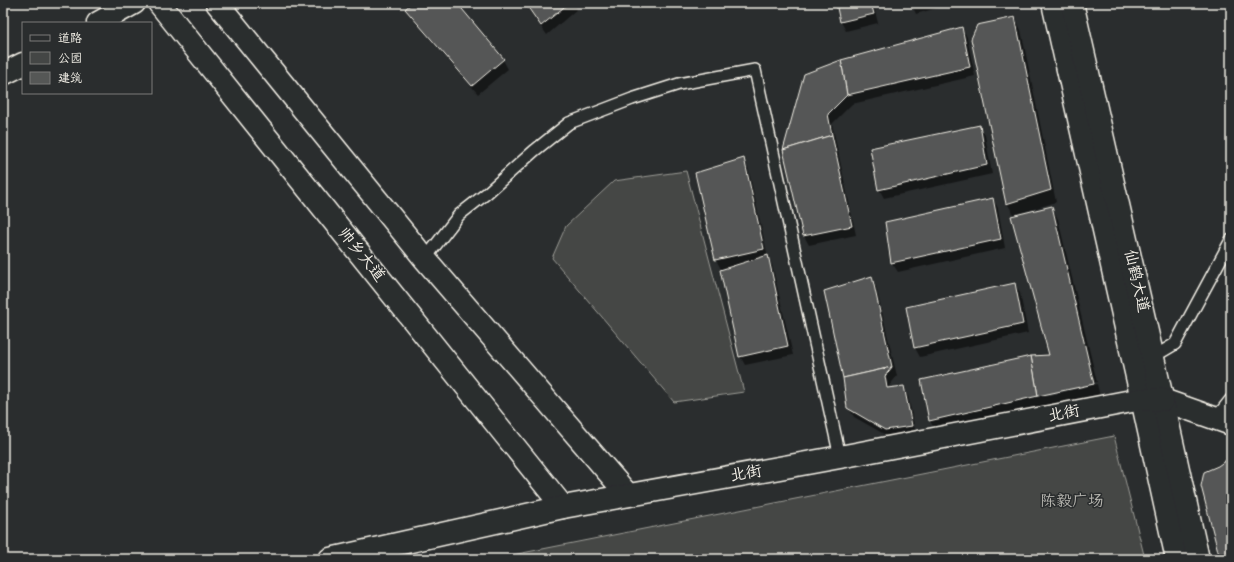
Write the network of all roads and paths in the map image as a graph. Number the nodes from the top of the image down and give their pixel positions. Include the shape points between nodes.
1 (134, 3) edge
2 (159, 3) edge
3 (217, 3) edge
4 (1053, 3) edge
5 (1072, 3) edge
6 (100, 22) edge
7 (22, 64) edge
8 (3, 74) edge
9 (1231, 240) edge
10 (425, 259) junction
11 (1153, 357) junction
12 (1152, 399) junction
13 (1231, 399) edge
14 (1224, 421) edge
15 (840, 458) junction
16 (628, 495) junction
17 (563, 507) junction
18 (330, 559) edge
19 (1177, 559) edge
20 (1198, 559) edge

1 - 6 main road
2 - 17 main road, 帅乡大道
3 - 10 main road
4 - 12 main road, 仙鹤大道
5 - 11 main road, 仙鹤大道
7 - 8 main road
9 - 11 lane via 1175,344
10 - 15 lane via 459,215 569,123 632,98 680,84 755,70
10 - 16 main road
11 - 12 main road, 仙鹤大道
12 - 14 main road
12 - 15 main road, 北街
12 - 19 main road, 仙鹤大道
12 - 20 main road, 仙鹤大道
13 - 14 lane
15 - 16 main road, 北街
16 - 17 main road, 北街
17 - 18 main road, 北街

